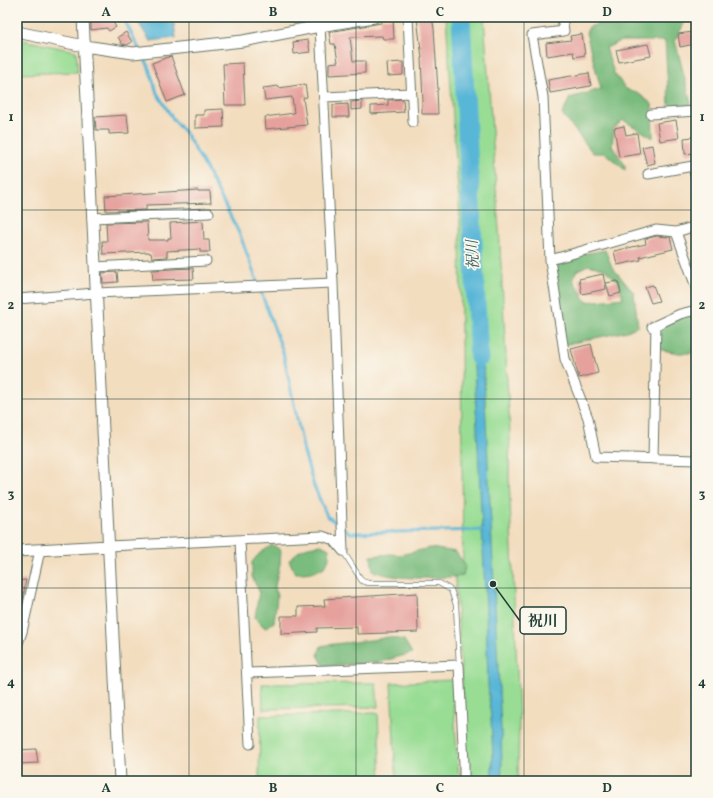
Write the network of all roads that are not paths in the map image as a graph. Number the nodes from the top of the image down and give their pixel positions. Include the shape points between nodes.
1 (83, 17) edge
2 (374, 17) edge
3 (408, 17) edge
4 (562, 17) edge
5 (320, 26) junction
6 (17, 32) edge
7 (84, 46) junction
8 (411, 93) junction
9 (324, 97) junction
10 (696, 111) edge
11 (651, 114) dead end
12 (413, 122) dead end
13 (648, 174) dead end
14 (696, 179) edge
15 (210, 213) dead end
16 (92, 218) junction
17 (696, 226) edge
18 (676, 232) junction
19 (550, 260) junction
20 (206, 261) dead end
21 (95, 267) junction
22 (333, 284) junction
23 (696, 287) edge
24 (96, 293) junction
25 (17, 299) edge
26 (696, 310) edge
27 (653, 458) junction
28 (696, 460) edge
29 (240, 540) junction
30 (109, 546) junction
31 (17, 550) edge
32 (40, 550) junction
33 (343, 551) junction
34 (17, 608) edge
35 (27, 608) junction
36 (17, 646) edge
37 (459, 664) junction
38 (247, 673) junction
39 (250, 744) dead end
40 (120, 781) edge
41 (464, 781) edge

1 - 7 street
2 - 5 street
3 - 8 street
4 - 19 street via 564,31 532,35 543,97
5 - 7 street via 243,41 133,53
5 - 9 street
6 - 7 street
7 - 16 street
8 - 9 street
8 - 12 street
9 - 22 street
10 - 11 street
13 - 14 street via 693,166
15 - 16 street
16 - 21 street
17 - 18 street
18 - 19 street via 656,230
18 - 23 street
19 - 27 street via 565,359 588,418 596,457
20 - 21 street
21 - 24 street
22 - 24 street
22 - 33 street
24 - 25 street
24 - 30 street
26 - 27 street via 680,314 653,327
27 - 28 street
29 - 30 street
29 - 33 street via 322,536 334,540
29 - 38 street
30 - 32 street
30 - 40 street
31 - 32 street
32 - 35 street
33 - 37 lane via 362,581 368,584 439,584 451,590 456,605
34 - 35 street
35 - 36 street
37 - 38 street
37 - 41 street
38 - 39 street

